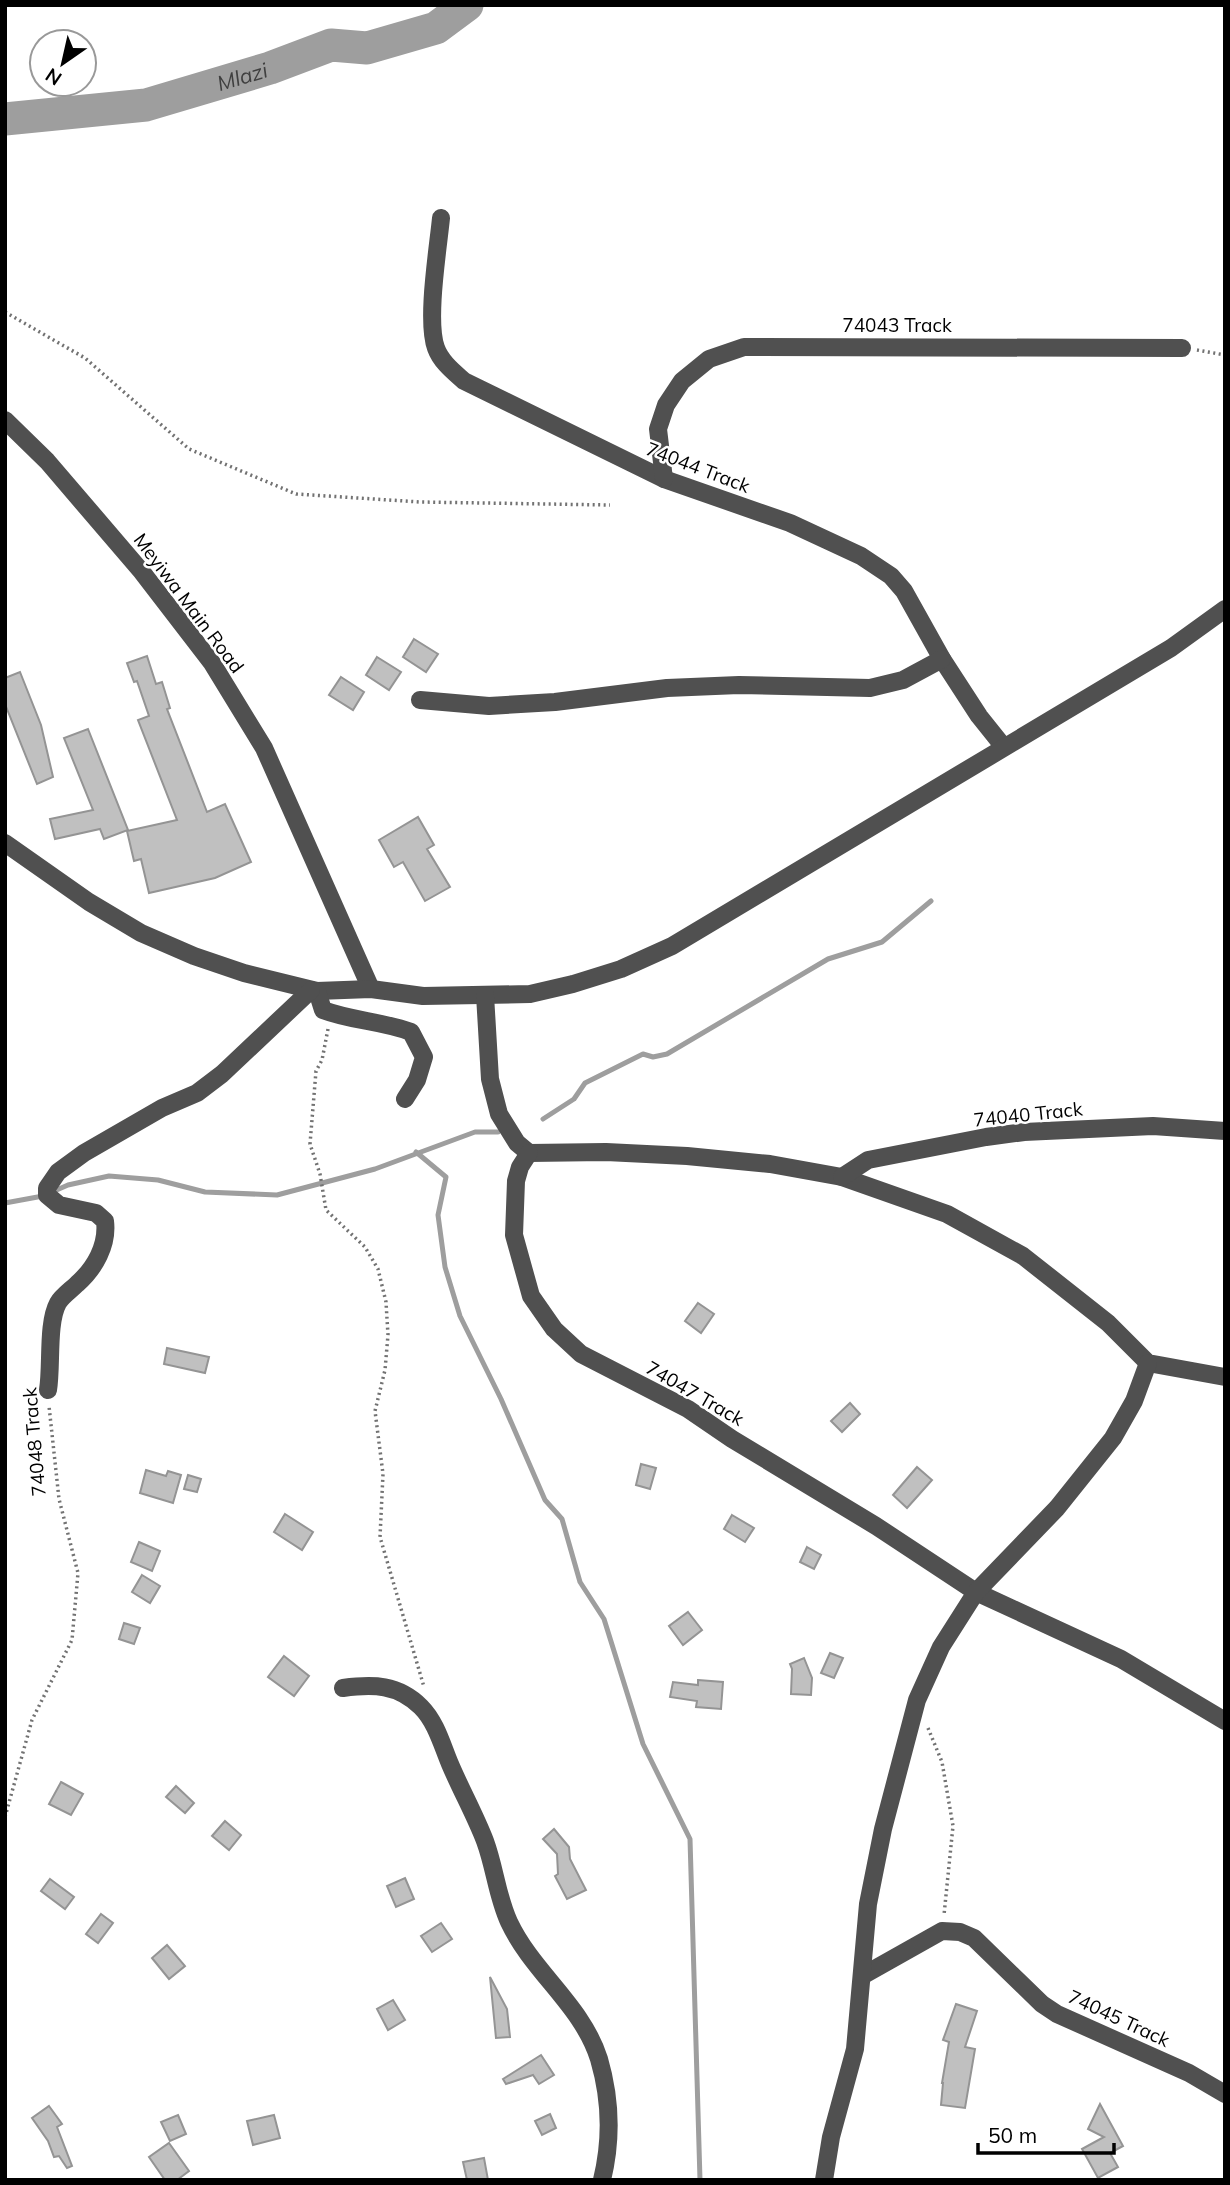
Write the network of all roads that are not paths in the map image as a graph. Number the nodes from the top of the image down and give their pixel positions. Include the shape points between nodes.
1 (441, 218) dead end
2 (1182, 348) road end
3 (5, 420) edge
4 (664, 479) junction
5 (1225, 609) edge
6 (942, 659) junction
7 (420, 700) dead end
8 (1003, 746) junction
9 (5, 843) edge
10 (371, 989) junction
11 (314, 991) junction
12 (485, 995) junction
13 (405, 1099) dead end
14 (1225, 1131) edge
15 (523, 1148) junction
16 (842, 1177) junction
17 (1148, 1363) junction
18 (1225, 1377) edge
19 (48, 1390) road end
20 (976, 1592) junction
21 (343, 1688) dead end
22 (1225, 1721) edge
23 (862, 1976) junction
24 (1225, 2094) edge
25 (602, 2180) edge
26 (824, 2180) edge

1 - 4 street, 74044 Track via 433,334 448,367 464,381
2 - 4 street, 74043 Track via 744,347 709,359 682,381 666,405 658,429
3 - 10 street, Meyiwa Main Road via 73,491 212,663 264,748
4 - 6 street, 74044 Track via 790,523 861,556 904,590
5 - 8 street via 1171,648
6 - 7 street via 903,680 870,688 667,688 489,706
6 - 8 street, 74044 Track
8 - 12 street via 672,946 573,984 530,994
9 - 11 street via 141,933 206,961
10 - 11 street
10 - 12 street via 423,996
11 - 13 street via 323,1010 411,1032 424,1057
11 - 19 street, 74048 Track via 197,1093 103,1142 51,1180 47,1195 59,1205 96,1213 105,1221 107,1236 84,1277 58,1302
12 - 15 street via 490,1079 499,1114
14 - 16 street, 74040 Track via 1153,1126 1024,1132 868,1160
15 - 16 street via 687,1156
15 - 20 street, 74047 Track via 516,1181 514,1235 531,1296 554,1329 581,1354 688,1409
16 - 17 street via 947,1214 1023,1256 1108,1324
17 - 18 street
17 - 20 street via 1113,1438 1057,1508
20 - 22 street via 1121,1659
20 - 23 street via 941,1647 917,1700 868,1904
21 - 25 street via 391,1687 407,1694 437,1730 485,1842 509,1923 583,2022 598,2056 606,2085 610,2135
23 - 24 street, 74045 Track via 942,1931 960,1932 974,1938 1057,2014
23 - 26 street via 855,2049

